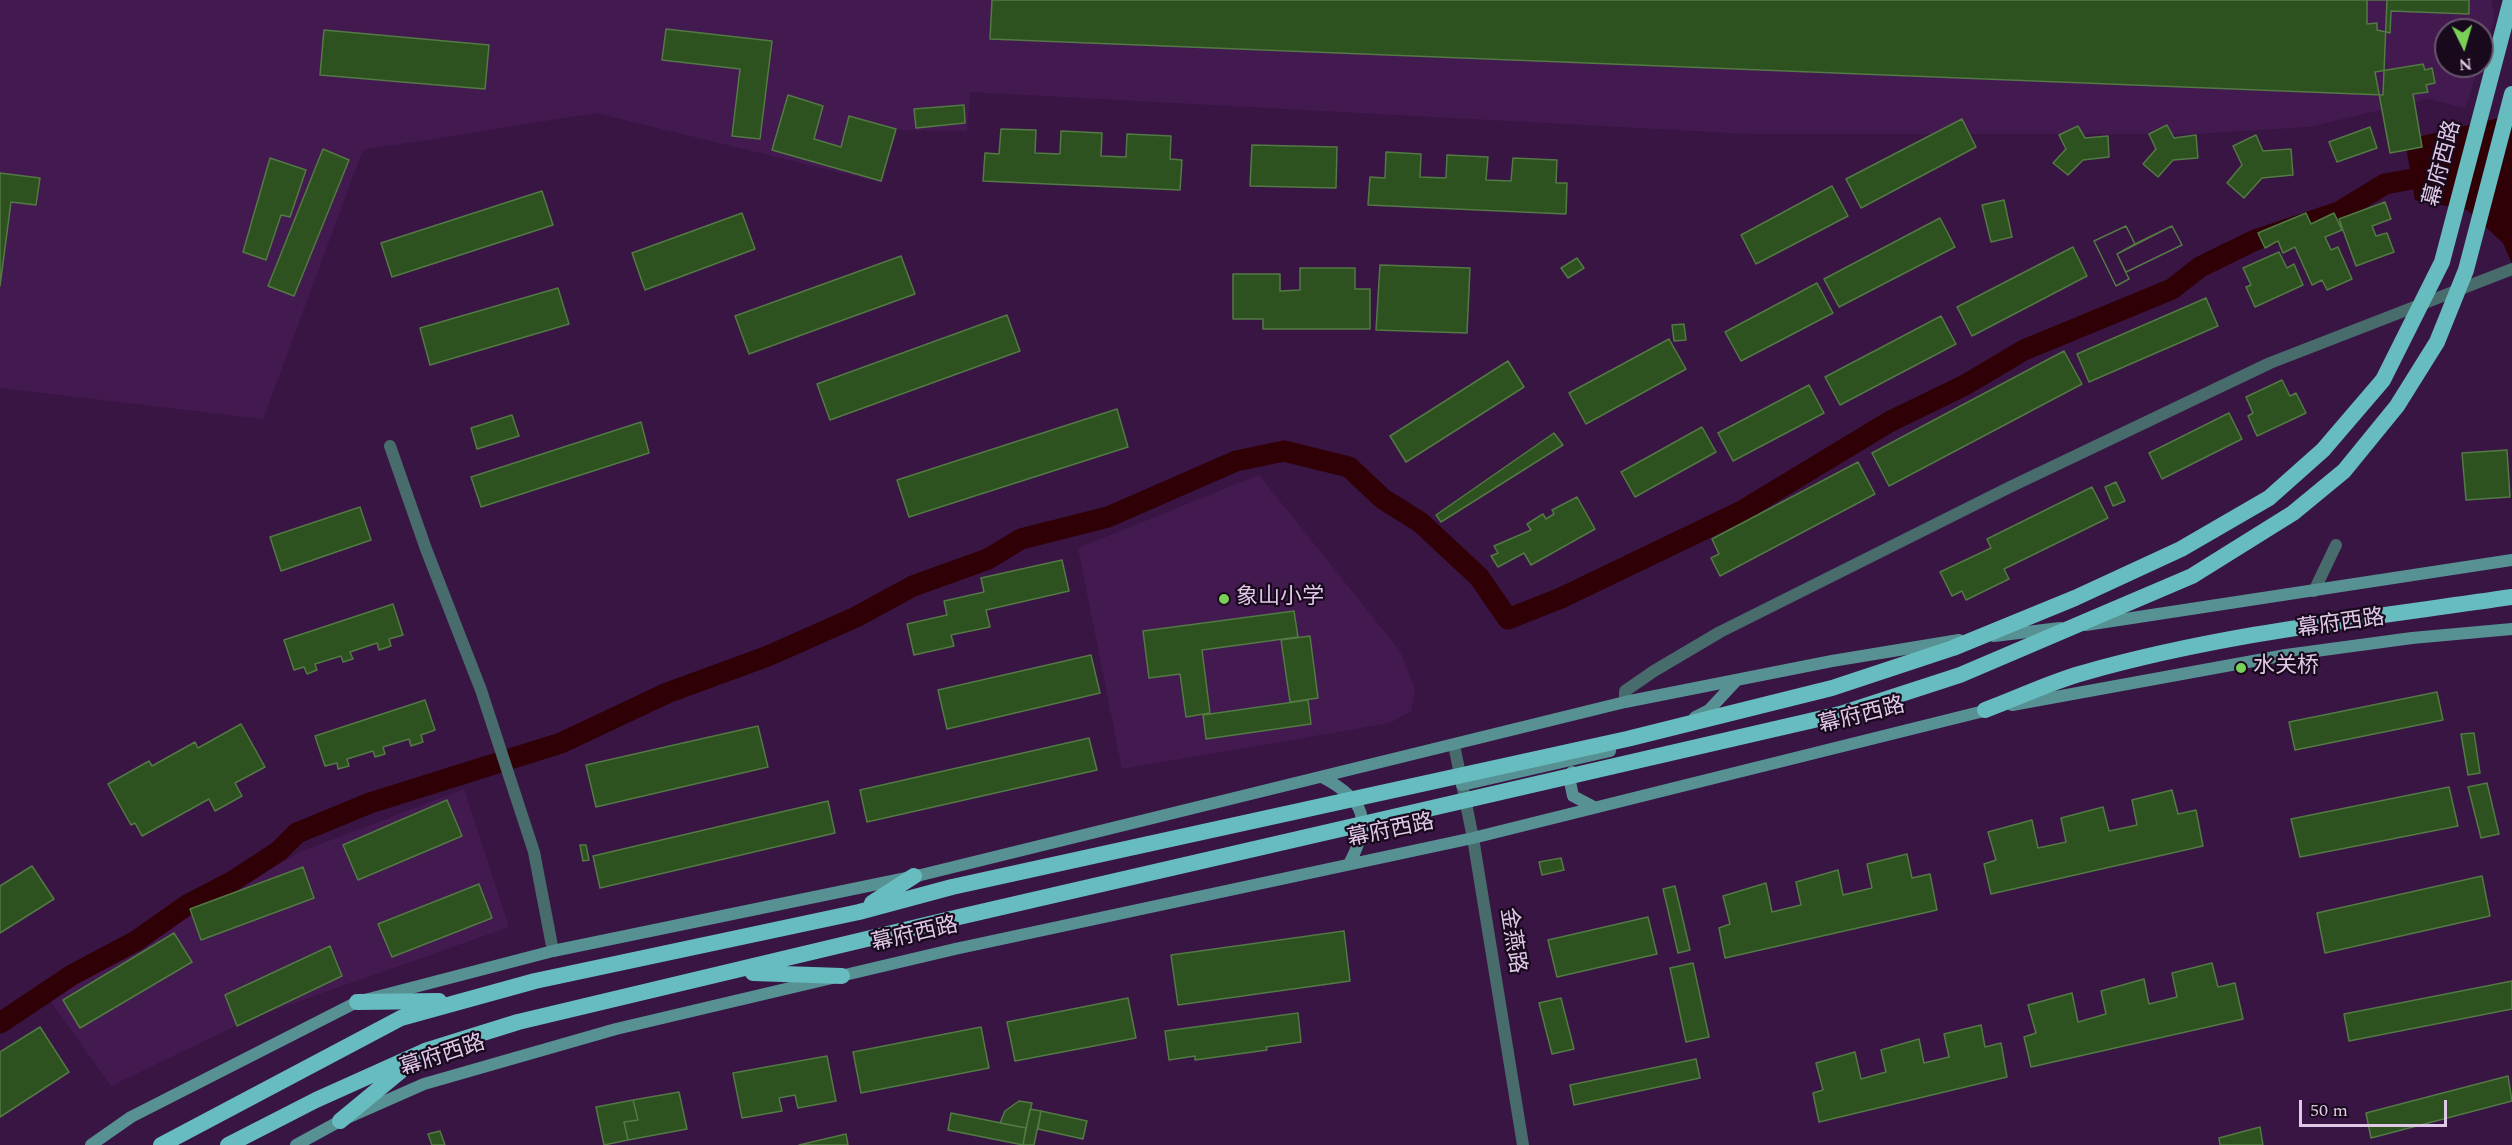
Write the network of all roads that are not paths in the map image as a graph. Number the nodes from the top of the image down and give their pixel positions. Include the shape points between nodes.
1 (2511, 0) edge
2 (2512, 94) edge
3 (2510, 270) edge
4 (390, 446) dead end
5 (2336, 545) dead end
6 (2512, 560) edge
7 (2314, 591) junction
8 (2512, 597) edge
9 (2512, 628) edge
10 (1736, 681) junction
11 (1625, 702) junction
12 (1985, 710) junction
13 (1454, 745) junction
14 (1581, 758) junction
15 (1323, 777) junction
16 (1462, 785) junction
17 (1594, 807) junction
18 (1473, 838) junction
19 (1349, 864) junction
20 (914, 876) junction
21 (859, 912) junction
22 (553, 951) junction
23 (732, 972) junction
24 (842, 976) junction
25 (464, 1001) junction
26 (357, 1002) junction
27 (425, 1051) junction
28 (340, 1121) junction
29 (91, 1145) edge
30 (162, 1145) edge
31 (228, 1145) edge
32 (296, 1145) edge
33 (1523, 1145) edge

1 - 21 highway, 幕府西路 via 2442,262 2383,380 2323,450 2269,498 2181,549 1953,648 1832,688 1627,739 952,886
2 - 23 highway, 幕府西路 via 2466,270 2437,342 2397,406 2344,471 2302,506 2192,576 1960,675 1840,714 959,916
3 - 11 street via 2270,363 2010,487 1720,632 1625,691
4 - 22 street via 491,721 534,852
5 - 7 street
6 - 7 main road, 幕府西路
7 - 10 main road, 幕府西路 via 2100,624 1953,641
8 - 12 highway via 2170,651 2081,673
9 - 12 main road, 幕府西路 via 2286,655
10 - 11 main road, 幕府西路
10 - 14 main road via 1709,710 1651,741
11 - 13 main road, 幕府西路
12 - 17 main road, 幕府西路
13 - 15 main road, 幕府西路
13 - 16 street, 金燕路
14 - 16 main road
14 - 17 main road via 1569,777 1573,796
15 - 19 main road via 1346,790 1360,809 1364,828
15 - 20 main road, 幕府西路
16 - 18 street, 金燕路
17 - 18 main road, 幕府西路
18 - 19 main road, 幕府西路
18 - 33 street, 金燕路
19 - 24 main road, 幕府西路
20 - 21 highway
20 - 22 main road, 幕府西路
21 - 25 highway, 幕府西路 via 536,981
22 - 26 main road, 幕府西路
23 - 24 highway
23 - 27 highway, 幕府西路 via 518,1022
24 - 28 main road, 幕府西路 via 616,1029 436,1081
25 - 26 highway
25 - 30 highway, 幕府西路 via 401,1018
26 - 29 main road, 幕府西路 via 131,1117
27 - 28 highway
27 - 31 highway, 幕府西路
28 - 32 main road, 幕府西路

